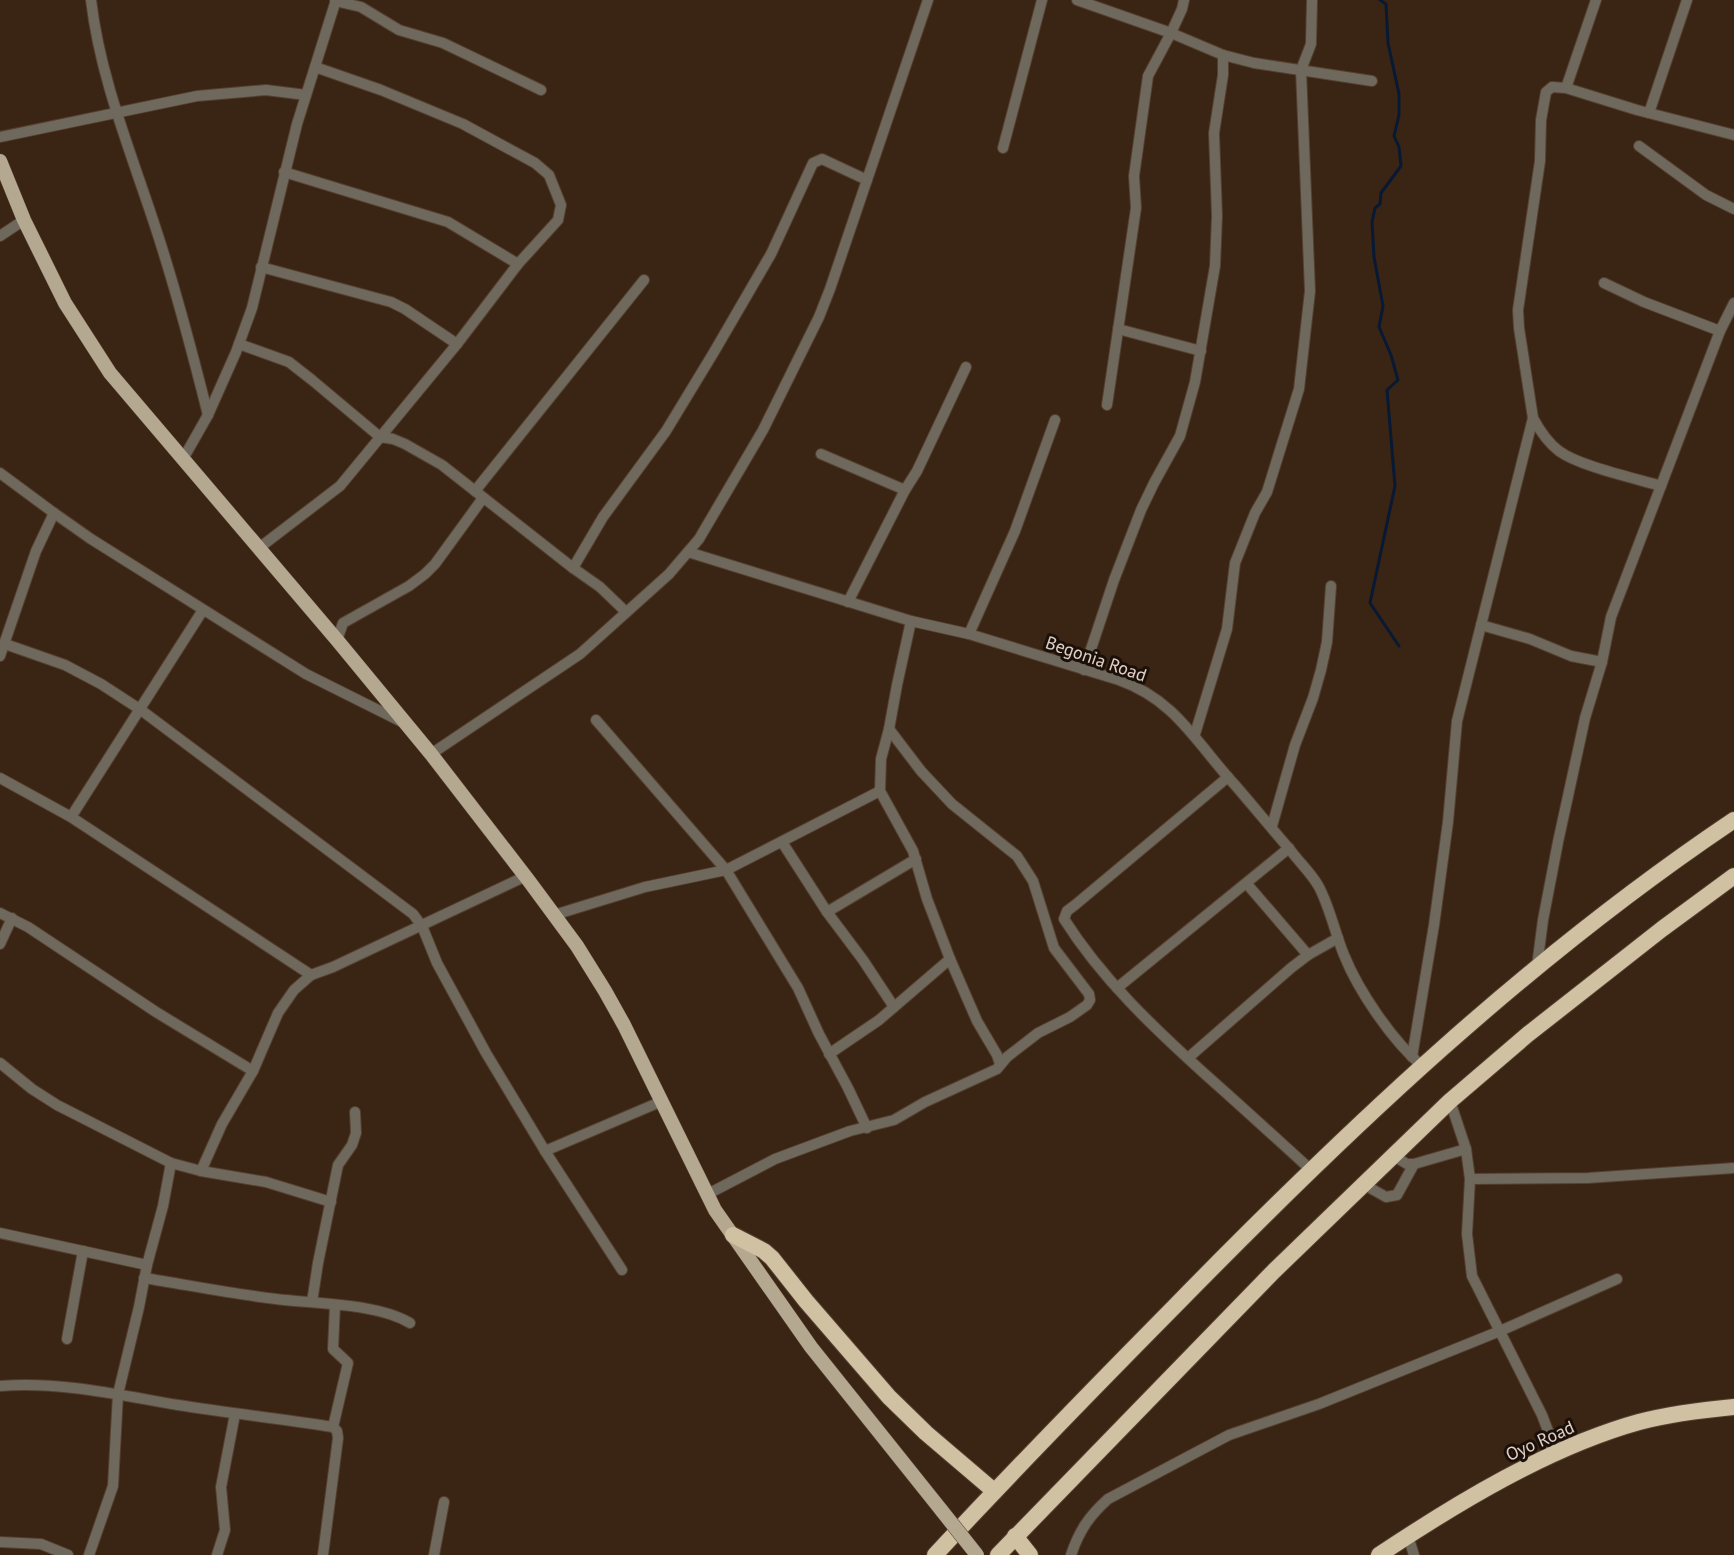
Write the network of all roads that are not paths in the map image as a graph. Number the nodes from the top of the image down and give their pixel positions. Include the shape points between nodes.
1 (91, 0) edge
2 (335, 0) edge
3 (928, 0) edge
4 (1042, 0) edge
5 (1077, 0) edge
6 (1184, 0) edge
7 (1312, 0) edge
8 (1596, 0) edge
9 (1687, 0) edge
10 (1171, 33) junction
11 (1223, 55) junction
12 (315, 67) junction
13 (1301, 70) junction
14 (1372, 81) dead end
15 (1566, 88) junction
16 (541, 90) dead end
17 (306, 95) junction
18 (118, 111) junction
19 (1649, 113) junction
20 (1734, 135) edge
21 (0, 137) edge
22 (1638, 146) dead end
23 (1003, 148) dead end
24 (0, 160) edge
25 (284, 172) junction
26 (867, 180) junction
27 (1734, 209) edge
28 (24, 220) junction
29 (0, 236) edge
30 (518, 264) junction
31 (261, 267) junction
32 (644, 280) dead end
33 (1604, 283) dead end
34 (1734, 303) edge
35 (1118, 329) junction
36 (1720, 331) junction
37 (239, 344) junction
38 (458, 344) junction
39 (1201, 351) junction
40 (966, 367) dead end
41 (1107, 405) dead end
42 (208, 415) junction
43 (1533, 418) junction
44 (1055, 420) dead end
45 (380, 438) junction
46 (821, 454) dead end
47 (183, 459) junction
48 (0, 472) edge
49 (1661, 486) junction
50 (905, 490) junction
51 (479, 495) junction
52 (54, 513) junction
53 (259, 548) junction
54 (687, 552) junction
55 (573, 568) junction
56 (1331, 586) dead end
57 (848, 602) junction
58 (203, 610) junction
59 (627, 612) junction
60 (911, 621) junction
61 (1481, 625) junction
62 (969, 634) junction
63 (337, 640) junction
64 (5, 644) junction
65 (0, 656) edge
66 (1602, 662) junction
67 (1084, 670) junction
68 (141, 710) junction
69 (596, 720) dead end
70 (406, 724) junction
71 (890, 729) junction
72 (1195, 734) junction
73 (431, 754) junction
74 (1228, 777) junction
75 (0, 778) edge
76 (880, 791) junction
77 (71, 817) junction
78 (1734, 820) edge
79 (1272, 826) junction
80 (782, 842) junction
81 (1289, 848) junction
82 (916, 859) junction
83 (726, 870) junction
84 (526, 876) junction
85 (1734, 876) edge
86 (1247, 884) junction
87 (827, 912) junction
88 (0, 913) edge
89 (554, 915) junction
90 (12, 918) junction
91 (422, 926) junction
92 (1338, 938) junction
93 (0, 944) edge
94 (1308, 955) junction
95 (950, 959) junction
96 (1537, 966) junction
97 (311, 975) junction
98 (1117, 988) junction
99 (894, 1007) junction
100 (830, 1054) junction
101 (1188, 1058) junction
102 (0, 1062) edge
103 (1417, 1062) junction
104 (1000, 1064) junction
105 (252, 1071) junction
106 (1450, 1101) junction
107 (660, 1102) junction
108 (355, 1112) dead end
109 (867, 1128) junction
110 (1466, 1149) junction
111 (545, 1151) junction
112 (1394, 1156) junction
113 (171, 1163) junction
114 (1414, 1164) junction
115 (1734, 1168) edge
116 (1311, 1170) junction
117 (201, 1171) junction
118 (1470, 1179) junction
119 (1364, 1184) junction
120 (706, 1195) junction
121 (331, 1202) junction
122 (0, 1233) edge
123 (733, 1235) junction
124 (83, 1251) junction
125 (147, 1265) junction
126 (622, 1270) dead end
127 (144, 1278) junction
128 (1617, 1279) dead end
129 (312, 1302) junction
130 (335, 1305) junction
131 (410, 1323) dead end
132 (1500, 1331) junction
133 (67, 1339) dead end
134 (0, 1386) edge
135 (118, 1394) junction
136 (1734, 1407) edge
137 (235, 1414) junction
138 (333, 1427) junction
139 (1550, 1456) junction
140 (994, 1491) junction
141 (444, 1502) dead end
142 (1015, 1536) junction
143 (1408, 1536) junction
144 (0, 1542) edge
145 (68, 1555) edge
146 (89, 1555) edge
147 (217, 1555) edge
148 (323, 1555) edge
149 (434, 1555) edge
150 (935, 1555) edge
151 (977, 1555) edge
152 (998, 1555) edge
153 (1030, 1555) edge
154 (1071, 1555) edge
155 (1379, 1555) edge
156 (1414, 1555) edge

1 - 18 street via 104,70
2 - 12 street
2 - 16 street via 361,7 399,30 443,43
3 - 26 street
4 - 23 street
5 - 10 street
6 - 10 street
7 - 13 street via 1311,44
8 - 15 street
9 - 19 street
10 - 11 street
10 - 35 street via 1149,76 1134,176 1136,208
11 - 13 street
11 - 39 street via 1214,133 1215,266
12 - 17 street
12 - 30 street via 463,124 543,168 561,212
13 - 14 street
13 - 72 street via 1310,291 1299,389 1267,492 1235,563 1227,629
15 - 19 street
15 - 43 street via 1552,87 1546,92 1518,310
17 - 18 street via 241,91
17 - 25 street
18 - 21 street
18 - 42 street via 163,249
19 - 20 street
22 - 27 street via 1706,195
24 - 28 main road
25 - 30 street via 448,222
25 - 31 street
26 - 54 street via 819,317 763,430 699,539
26 - 55 street via 822,159 813,163 771,254 714,352
28 - 29 street
28 - 47 main road via 65,303 110,373
30 - 38 street
31 - 37 street
31 - 38 street via 391,302
32 - 51 street
33 - 36 street
34 - 36 street
35 - 39 street
35 - 41 street
36 - 49 street
37 - 42 street
37 - 45 street via 289,363
38 - 45 street
39 - 67 street via 1180,436 1141,510
40 - 50 street
42 - 47 street
43 - 49 street via 1561,452
43 - 61 street
44 - 62 street via 1015,531
45 - 51 street via 405,444 442,465
45 - 53 street via 340,486
46 - 50 street
47 - 53 main road
48 - 52 street
49 - 66 street via 1611,617
50 - 57 street
51 - 55 street
51 - 63 street via 435,564 409,585 343,623
52 - 58 street
52 - 64 street via 36,551
53 - 63 main road
54 - 57 street, Begonia Road
54 - 59 street
55 - 59 street
56 - 79 street via 1321,670
57 - 60 street, Begonia Road
58 - 68 street
58 - 70 street via 306,674
59 - 73 street via 580,654
60 - 62 street, Begonia Road
60 - 71 street
61 - 66 street via 1571,656
61 - 103 street via 1457,721
62 - 67 street, Begonia Road
63 - 70 main road
64 - 65 street
64 - 68 street via 65,665
66 - 96 street via 1585,718
67 - 72 street, Begonia Road via 1136,686
68 - 77 street
68 - 91 street via 406,908
69 - 83 street
70 - 73 main road
71 - 76 street via 881,759
71 - 104 street via 952,804 1017,856 1033,881 1054,948 1089,994 1087,1005 1038,1033
72 - 74 street, Begonia Road
73 - 84 main road
74 - 79 street, Begonia Road
74 - 98 street via 1067,911 1064,919 1082,947
75 - 77 street
76 - 80 street
76 - 82 street
77 - 97 street
78 - 96 highway
79 - 81 street, Begonia Road
80 - 83 street
80 - 87 street
81 - 86 street
81 - 92 street, Begonia Road via 1319,888
82 - 87 street
82 - 95 street
83 - 89 street via 645,887
83 - 100 street via 798,988
84 - 89 main road
84 - 91 street
85 - 106 highway via 1527,1035
86 - 94 street
86 - 98 street
87 - 99 street
88 - 90 street
89 - 107 main road via 605,991
90 - 93 street
90 - 105 street
91 - 97 street
91 - 111 street via 475,1034
92 - 94 street
92 - 103 street, Begonia Road via 1362,993
94 - 101 street
95 - 99 street
95 - 104 street
96 - 103 highway
97 - 105 street via 294,990 278,1013
98 - 101 street
99 - 100 street
100 - 109 street
101 - 116 street
102 - 113 street via 57,1105
103 - 116 highway
104 - 109 street via 997,1069 894,1120
105 - 117 street
106 - 110 street
106 - 112 highway
107 - 111 street
107 - 120 main road
108 - 121 street via 356,1133 338,1165
109 - 120 street via 775,1159
110 - 114 street
110 - 118 street
111 - 126 street
112 - 114 street
112 - 119 highway
113 - 117 street
113 - 125 street
114 - 119 street via 1397,1195 1386,1197
115 - 118 street via 1588,1178
116 - 140 highway
117 - 121 street via 266,1182
118 - 132 street via 1469,1262 1472,1276
119 - 142 highway via 1274,1270
120 - 123 main road
121 - 129 street
122 - 124 street
123 - 140 highway via 772,1258 889,1397
123 - 151 main road, bridge via 811,1347
124 - 125 street
124 - 133 street
125 - 127 street
127 - 129 street
127 - 135 street
128 - 132 street
129 - 130 street
130 - 131 street via 397,1315
130 - 138 street via 333,1349 348,1363
132 - 139 street via 1551,1436
132 - 154 street via 1319,1404 1229,1435 1108,1500 1085,1523
134 - 135 street via 61,1386
135 - 137 street
135 - 146 street via 113,1486
136 - 139 highway, Oyo Road via 1639,1422
137 - 138 street
137 - 147 street via 221,1486 225,1530
138 - 148 street via 338,1438
139 - 143 highway, Oyo Road via 1497,1482
140 - 150 highway
141 - 149 street
142 - 152 highway
142 - 153 highway
143 - 155 highway, Oyo Road
143 - 156 street
144 - 145 street via 41,1544

